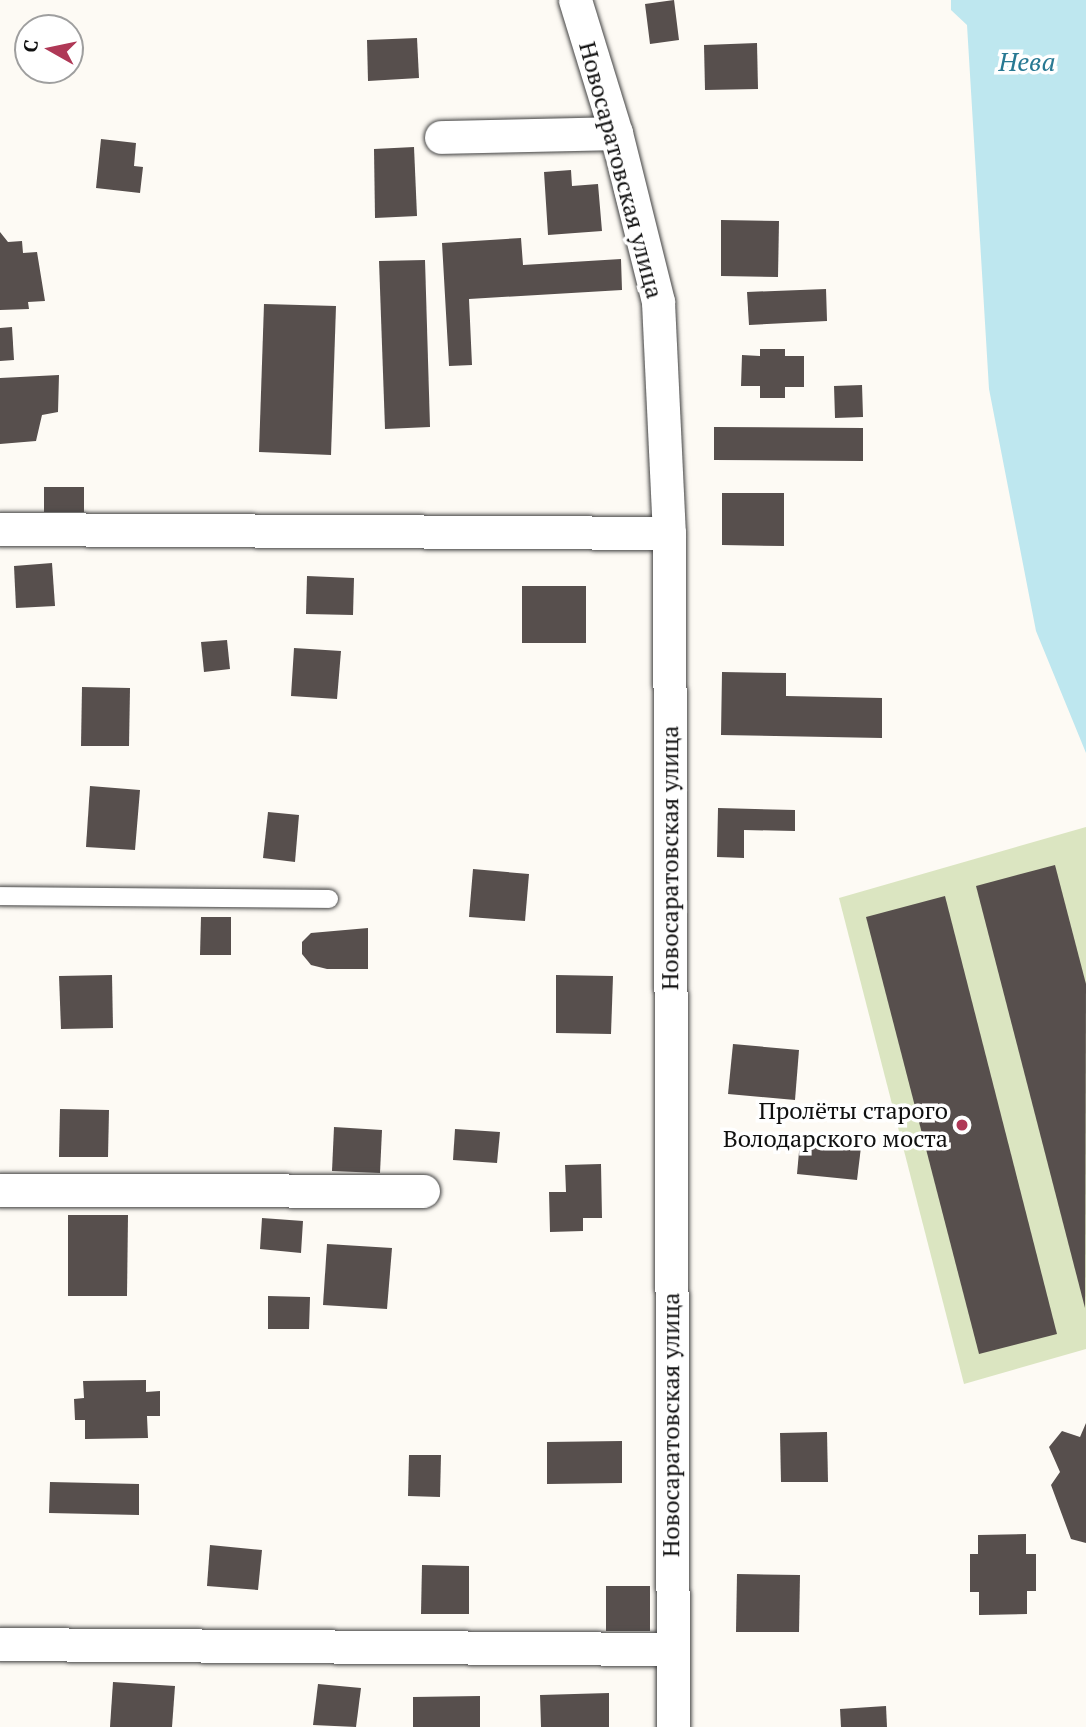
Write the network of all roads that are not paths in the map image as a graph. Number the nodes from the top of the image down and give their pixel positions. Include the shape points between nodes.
1 (575, 0) edge
2 (615, 133) junction
3 (440, 137) dead end
4 (0, 529) edge
5 (669, 533) junction
6 (0, 897) edge
7 (329, 899) dead end
8 (0, 1190) edge
9 (423, 1191) dead end
10 (0, 1644) edge
11 (672, 1649) junction
12 (673, 1727) edge

1 - 2 street, Новосаратовская улица
2 - 3 street
2 - 5 street, Новосаратовская улица via 657,302
4 - 5 street
5 - 11 street, Новосаратовская улица
6 - 7 lane
8 - 9 street
10 - 11 street
11 - 12 street, Новосаратовская улица

